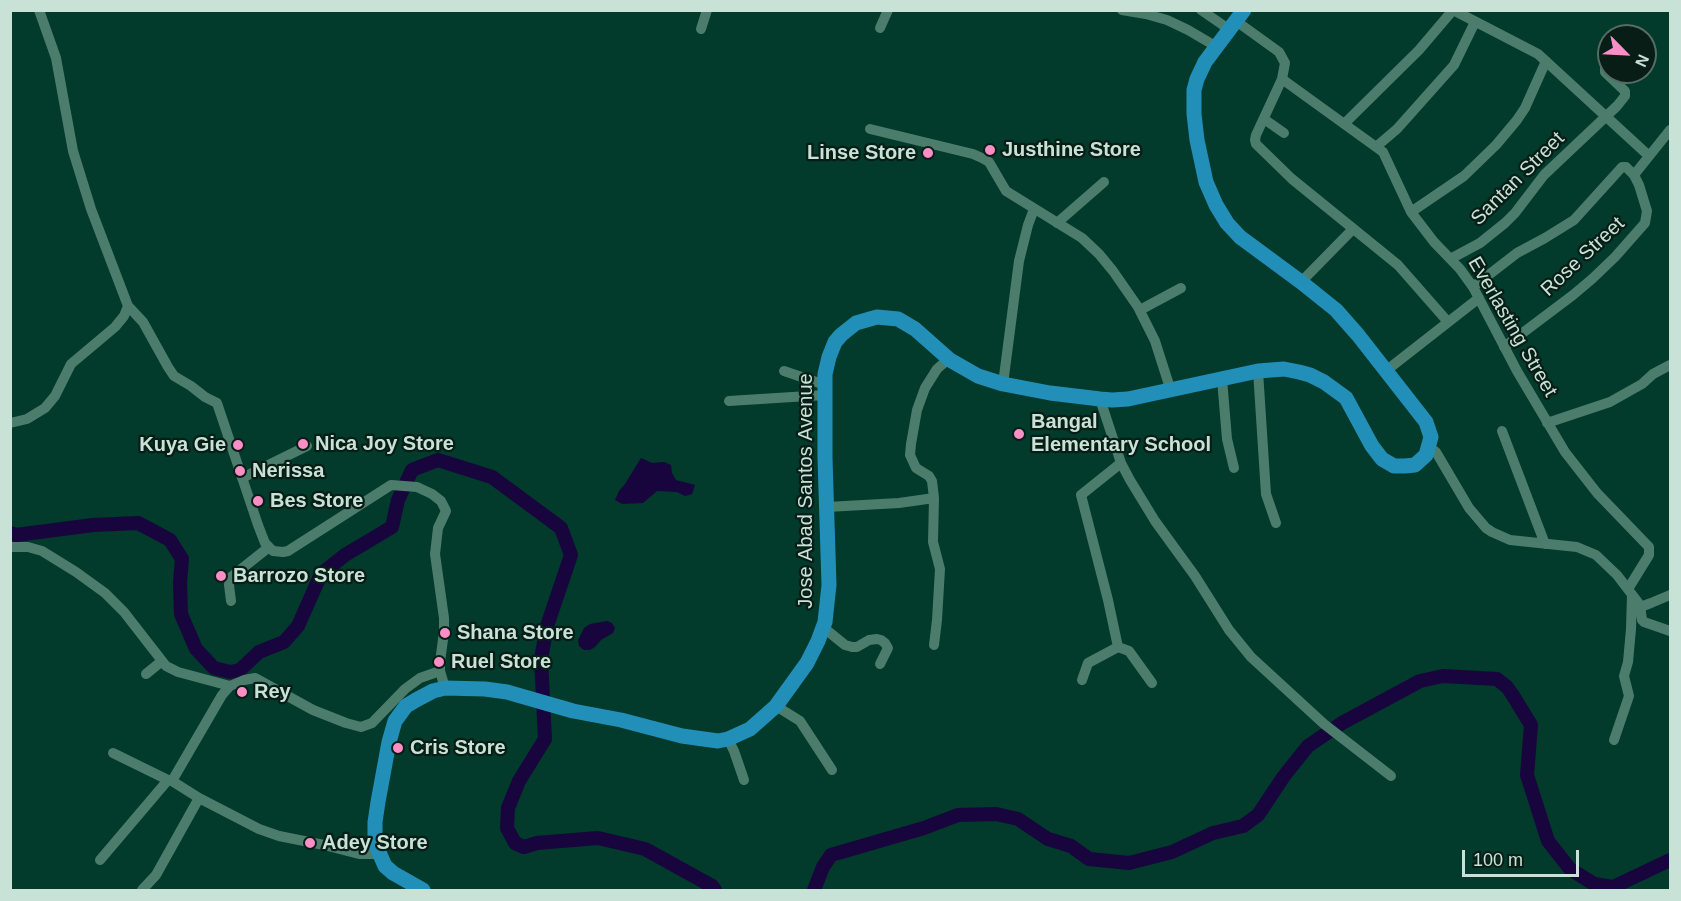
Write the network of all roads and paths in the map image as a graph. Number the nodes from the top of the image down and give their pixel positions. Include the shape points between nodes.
1 (39, 10) edge
2 (707, 10) edge
3 (888, 10) edge
4 (1122, 10) edge
5 (1201, 10) edge
6 (1453, 10) edge
7 (1237, 20) edge
8 (1475, 22) junction
9 (880, 28) dead end
10 (701, 29) dead end
11 (1216, 47) junction
12 (1546, 61) junction
13 (1282, 79) junction
14 (1618, 84) edge
15 (1606, 118) junction
16 (1264, 119) junction
17 (1344, 124) junction
18 (870, 129) dead end
19 (1671, 130) edge
20 (1284, 133) dead end
21 (1377, 146) junction
22 (1649, 156) junction
23 (1634, 176) junction
24 (1104, 182) dead end
25 (1034, 209) junction
26 (1412, 212) junction
27 (1057, 223) junction
28 (1353, 229) junction
29 (1452, 258) junction
30 (1301, 282) junction
31 (1473, 287) junction
32 (1181, 288) dead end
33 (1479, 298) junction
34 (128, 306) junction
35 (1140, 310) junction
36 (1448, 322) junction
37 (1504, 347) junction
38 (950, 360) junction
39 (1671, 365) edge
40 (1387, 370) junction
41 (784, 371) dead end
42 (1258, 371) junction
43 (1222, 379) junction
44 (1003, 384) junction
45 (1170, 388) junction
46 (825, 390) junction
47 (1100, 399) junction
48 (729, 401) dead end
49 (10, 423) edge
50 (1547, 423) junction
51 (1502, 431) dead end
52 (307, 446) dead end
53 (1429, 447) junction
54 (1121, 463) junction
55 (1234, 468) dead end
56 (242, 478) junction
57 (934, 498) junction
58 (827, 507) junction
59 (1276, 523) dead end
60 (1545, 544) junction
61 (10, 547) edge
62 (269, 547) junction
63 (1630, 592) junction
64 (1671, 595) edge
65 (231, 601) dead end
66 (1640, 605) junction
67 (824, 628) junction
68 (1671, 631) edge
69 (934, 645) dead end
70 (1118, 647) junction
71 (162, 661) junction
72 (880, 664) dead end
73 (440, 671) junction
74 (146, 674) dead end
75 (1082, 680) dead end
76 (1152, 682) dead end
77 (230, 686) junction
78 (445, 688) junction
79 (776, 706) junction
80 (728, 739) junction
81 (1614, 740) dead end
82 (113, 753) dead end
83 (832, 770) dead end
84 (1390, 776) dead end
85 (170, 780) junction
86 (744, 780) dead end
87 (200, 798) junction
88 (378, 854) junction
89 (100, 860) dead end
90 (142, 891) edge
91 (423, 891) edge

1 - 34 street via 56,58 74,151 91,209
2 - 10 street
3 - 9 street
4 - 11 street via 1167,20
5 - 7 street
6 - 8 street
6 - 17 street via 1419,50
7 - 11 highway
7 - 13 street via 1279,52 1284,63
8 - 12 street
8 - 21 street via 1454,65
11 - 30 highway via 1201,69 1194,90 1197,140 1206,182 1227,224
12 - 15 street
12 - 26 street via 1521,114 1496,145 1464,176
13 - 16 street
13 - 17 street, Everlasting Street
14 - 15 street, Santan Street via 1625,96
15 - 22 street
15 - 29 street, Santan Street via 1544,175 1505,223
16 - 20 street
16 - 28 street via 1256,144
17 - 21 street, Everlasting Street
18 - 25 street via 982,158 989,162 1006,191
19 - 22 street
21 - 26 street, Everlasting Street via 1388,159
22 - 23 street
23 - 31 street via 1622,167 1574,220 1517,253
23 - 37 street, Rose Street via 1647,212 1645,223 1592,279
24 - 27 street
25 - 27 street
25 - 44 street via 1019,261
26 - 29 street, Everlasting Street via 1434,242
27 - 35 street via 1099,254
28 - 30 street
28 - 36 street via 1407,274
29 - 31 street, Everlasting Street
30 - 40 highway via 1336,310
31 - 33 street, Everlasting Street
32 - 35 street
33 - 36 street
33 - 37 street, Everlasting Street
34 - 49 street via 115,327 71,364 45,408 27,419
34 - 56 street via 143,322 174,376 217,403
35 - 45 street
36 - 40 street
37 - 50 street, Everlasting Street
38 - 44 highway, Jose Abad Santos Avenue via 978,376
38 - 46 highway, Jose Abad Santos Avenue via 907,323 885,318 865,320 849,327 835,342 826,367
38 - 57 street via 937,369 925,388 912,431 910,455 920,471 930,477
39 - 50 street via 1610,402
40 - 53 highway via 1426,422 1431,437
41 - 46 street
42 - 43 highway, Jose Abad Santos Avenue
42 - 53 highway, Jose Abad Santos Avenue via 1299,372 1334,388 1346,398 1382,459 1394,466 1415,465
42 - 59 street via 1266,494
43 - 45 highway, Jose Abad Santos Avenue
43 - 55 street via 1227,439
44 - 47 highway, Jose Abad Santos Avenue
45 - 47 highway, Jose Abad Santos Avenue via 1128,399
46 - 48 street
46 - 58 highway, Jose Abad Santos Avenue
47 - 54 street
50 - 63 street, Everlasting Street via 1597,493 1648,547 1649,555
51 - 60 street
52 - 56 street
53 - 60 street via 1486,528 1510,540
54 - 70 street via 1081,495
54 - 84 street via 1139,497 1228,630 1251,657 1324,724
56 - 62 street
57 - 58 street
57 - 69 street via 933,542 940,569
58 - 67 highway, Jose Abad Santos Avenue via 829,585
60 - 63 street via 1577,547 1596,555
61 - 71 street via 42,551 105,592
62 - 65 street via 230,578
62 - 73 street via 273,551 288,551 391,485 417,487 437,497 446,511 438,528 435,554 444,625
63 - 66 street
63 - 81 street via 1631,629 1624,676 1629,696
64 - 66 street
66 - 68 street via 1644,622
67 - 72 street via 849,646 881,640 888,648
67 - 79 highway, Jose Abad Santos Avenue via 807,663
70 - 75 street via 1088,663
70 - 76 street via 1129,651
71 - 74 street
71 - 77 street via 178,672
73 - 77 street via 420,678 372,723 361,727 313,710 255,678
73 - 78 street
77 - 85 street
78 - 80 highway, Jose Abad Santos Avenue via 507,692 698,739
78 - 88 highway, Jose Abad Santos Avenue via 406,706 395,721 375,822
79 - 80 highway, Jose Abad Santos Avenue via 750,729
79 - 83 street via 800,721
80 - 86 street
82 - 85 street
85 - 87 street
85 - 89 street
87 - 88 street via 279,836 359,854
87 - 90 street
88 - 91 highway via 393,873

